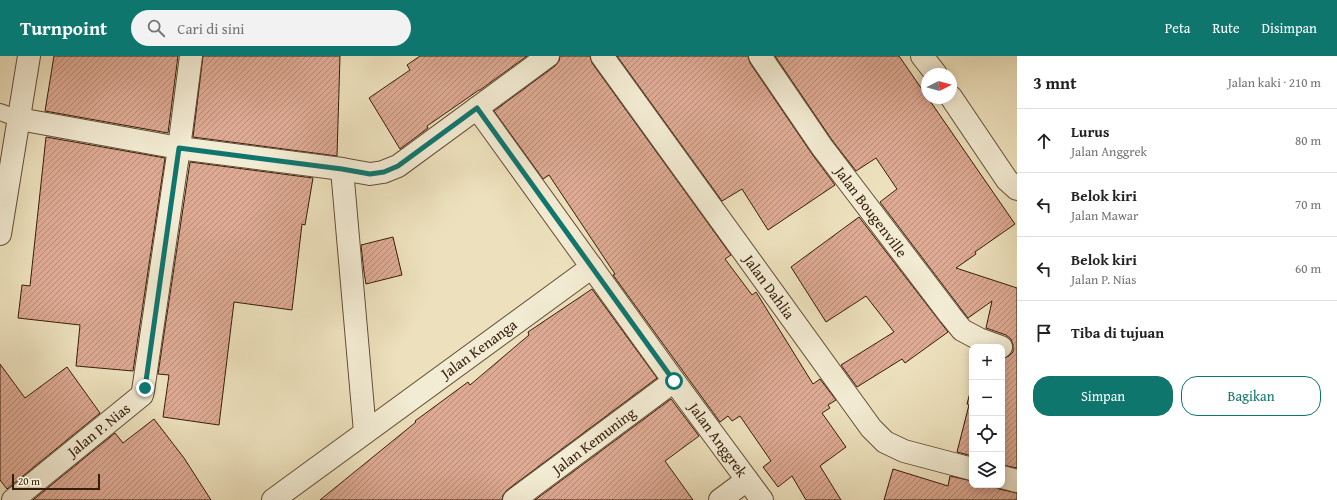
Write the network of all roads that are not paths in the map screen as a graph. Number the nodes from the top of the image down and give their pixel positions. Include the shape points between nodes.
1 (29, 56) edge
2 (191, 56) edge
3 (548, 56) edge
4 (602, 56) edge
5 (760, 56) edge
6 (922, 56) edge
7 (931, 68) edge
8 (956, 104) edge
9 (477, 108) junction
10 (10, 115) edge
11 (179, 148) junction
12 (342, 169) junction
13 (1017, 189) edge
14 (0, 234) edge
15 (592, 267) junction
16 (993, 344) edge
17 (1005, 348) edge
18 (1017, 352) edge
19 (674, 381) junction
20 (365, 432) junction
21 (969, 468) edge
22 (1005, 478) edge
23 (747, 480) junction
24 (1017, 481) edge
25 (13, 500) edge
26 (273, 500) edge
27 (514, 500) edge
28 (720, 500) edge
29 (762, 500) edge

1 - 10 street
2 - 11 street, Jalan P. Nias
3 - 9 street
4 - 21 street, Jalan Dahlia via 871,428 886,442 904,451
5 - 16 street, Jalan Bougenville via 822,147 962,330
6 - 7 street
8 - 13 street via 1007,180
9 - 12 street via 398,166 370,174
9 - 15 street, Jalan Anggrek
10 - 11 street
10 - 14 street
11 - 12 street
11 - 25 street, Jalan P. Nias via 142,395
12 - 20 street
15 - 19 street, Jalan Anggrek
15 - 20 street, Jalan Kenanga
17 - 18 street, Jalan Bougenville
19 - 23 street, Jalan Anggrek
19 - 27 street, Jalan Kemuning
20 - 26 street, Jalan Kenanga
22 - 24 street
23 - 28 street
23 - 29 street, Jalan Anggrek

